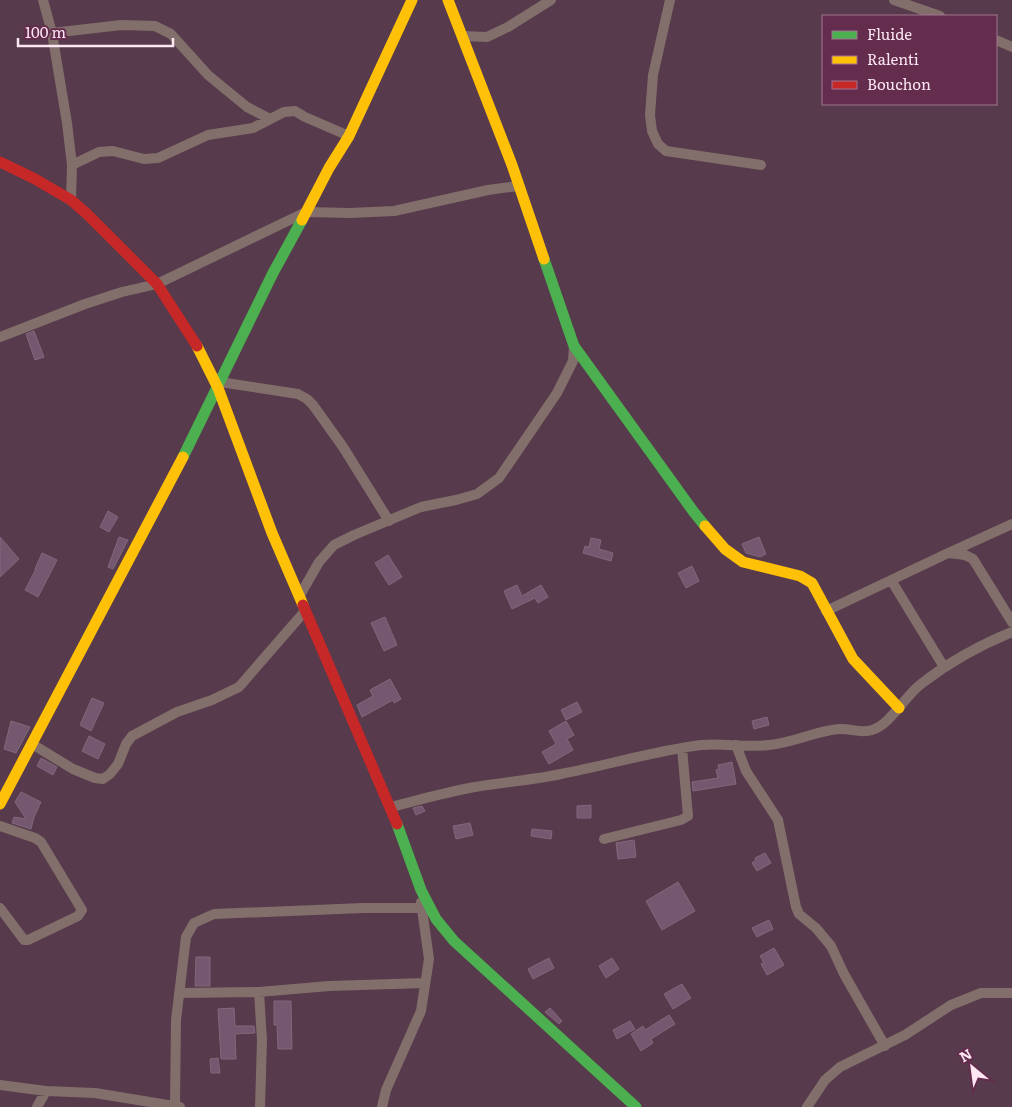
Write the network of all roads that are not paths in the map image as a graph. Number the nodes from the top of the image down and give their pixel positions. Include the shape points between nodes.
1 (43, 0) edge
2 (412, 0) edge
3 (448, 0) edge
4 (551, 0) edge
5 (670, 0) edge
6 (894, 0) edge
7 (937, 15) edge
8 (52, 33) junction
9 (463, 36) junction
10 (997, 40) edge
11 (1012, 47) edge
12 (270, 119) junction
13 (349, 136) junction
14 (0, 162) edge
15 (72, 165) junction
16 (761, 165) dead end
17 (518, 186) junction
18 (70, 200) junction
19 (306, 212) junction
20 (157, 284) junction
21 (0, 337) edge
22 (574, 346) junction
23 (219, 385) junction
24 (388, 521) junction
25 (1012, 524) edge
26 (948, 553) junction
27 (890, 580) junction
28 (299, 597) junction
29 (305, 611) junction
30 (826, 612) junction
31 (1012, 622) edge
32 (1012, 632) edge
33 (944, 667) junction
34 (899, 708) junction
35 (32, 744) junction
36 (736, 745) junction
37 (682, 748) junction
38 (0, 780) edge
39 (12, 783) junction
40 (0, 804) edge
41 (391, 807) junction
42 (0, 826) edge
43 (604, 839) dead end
44 (421, 890) junction
45 (0, 908) edge
46 (421, 908) junction
47 (425, 983) junction
48 (259, 992) junction
49 (1012, 993) edge
50 (179, 994) junction
51 (885, 1046) junction
52 (0, 1085) edge
53 (46, 1091) junction
54 (178, 1106) edge
55 (37, 1107) edge
56 (260, 1107) edge
57 (382, 1107) edge
58 (636, 1107) edge
59 (807, 1107) edge

1 - 8 street
2 - 13 street
3 - 9 street
4 - 9 street via 508,27 486,36
5 - 16 street via 654,75 650,115 658,144 666,151
6 - 7 street
8 - 12 street via 121,25 155,26 171,34 208,75 247,107
8 - 15 street
9 - 17 street
10 - 11 street
12 - 13 street via 295,111
12 - 15 street via 253,128 208,135 158,158 99,152
13 - 19 street
14 - 18 street
15 - 18 street
17 - 19 street via 394,211
17 - 22 street
18 - 20 street
19 - 20 street
19 - 23 street
20 - 21 street via 85,304
20 - 23 street
22 - 24 street via 573,361 558,394 500,478 477,494 421,507
22 - 30 street via 694,512 725,549 743,562 800,576 812,583
23 - 24 street via 298,394 307,399 343,447
23 - 28 street via 272,534
23 - 35 street
24 - 28 street via 334,545 319,562
25 - 26 street
26 - 27 street
26 - 31 street via 973,559
27 - 30 street
27 - 33 street
28 - 29 street
29 - 35 street via 239,687 177,712 132,736 118,764 102,779 74,769
29 - 41 street
30 - 34 street via 853,658
32 - 33 street
33 - 34 street via 908,695
34 - 36 street via 874,730 861,733 841,729 768,746
35 - 39 street
36 - 37 street
36 - 51 street via 746,771 778,820 796,907 831,946
37 - 41 street via 559,775 444,793
37 - 43 street via 688,816
38 - 39 street
39 - 40 street
41 - 44 street
42 - 45 street via 41,842 82,910 78,916 24,940
44 - 46 street
44 - 58 street via 436,919 454,941
46 - 47 street via 429,959
46 - 50 street via 214,914 194,923 186,937
47 - 48 street
47 - 57 street via 421,1011 386,1090
48 - 50 street
48 - 56 street via 262,1040
49 - 51 street via 981,993 950,1005
50 - 54 street via 176,1020
51 - 59 street via 840,1067 825,1080
52 - 53 street
53 - 54 street via 95,1093
53 - 55 street

